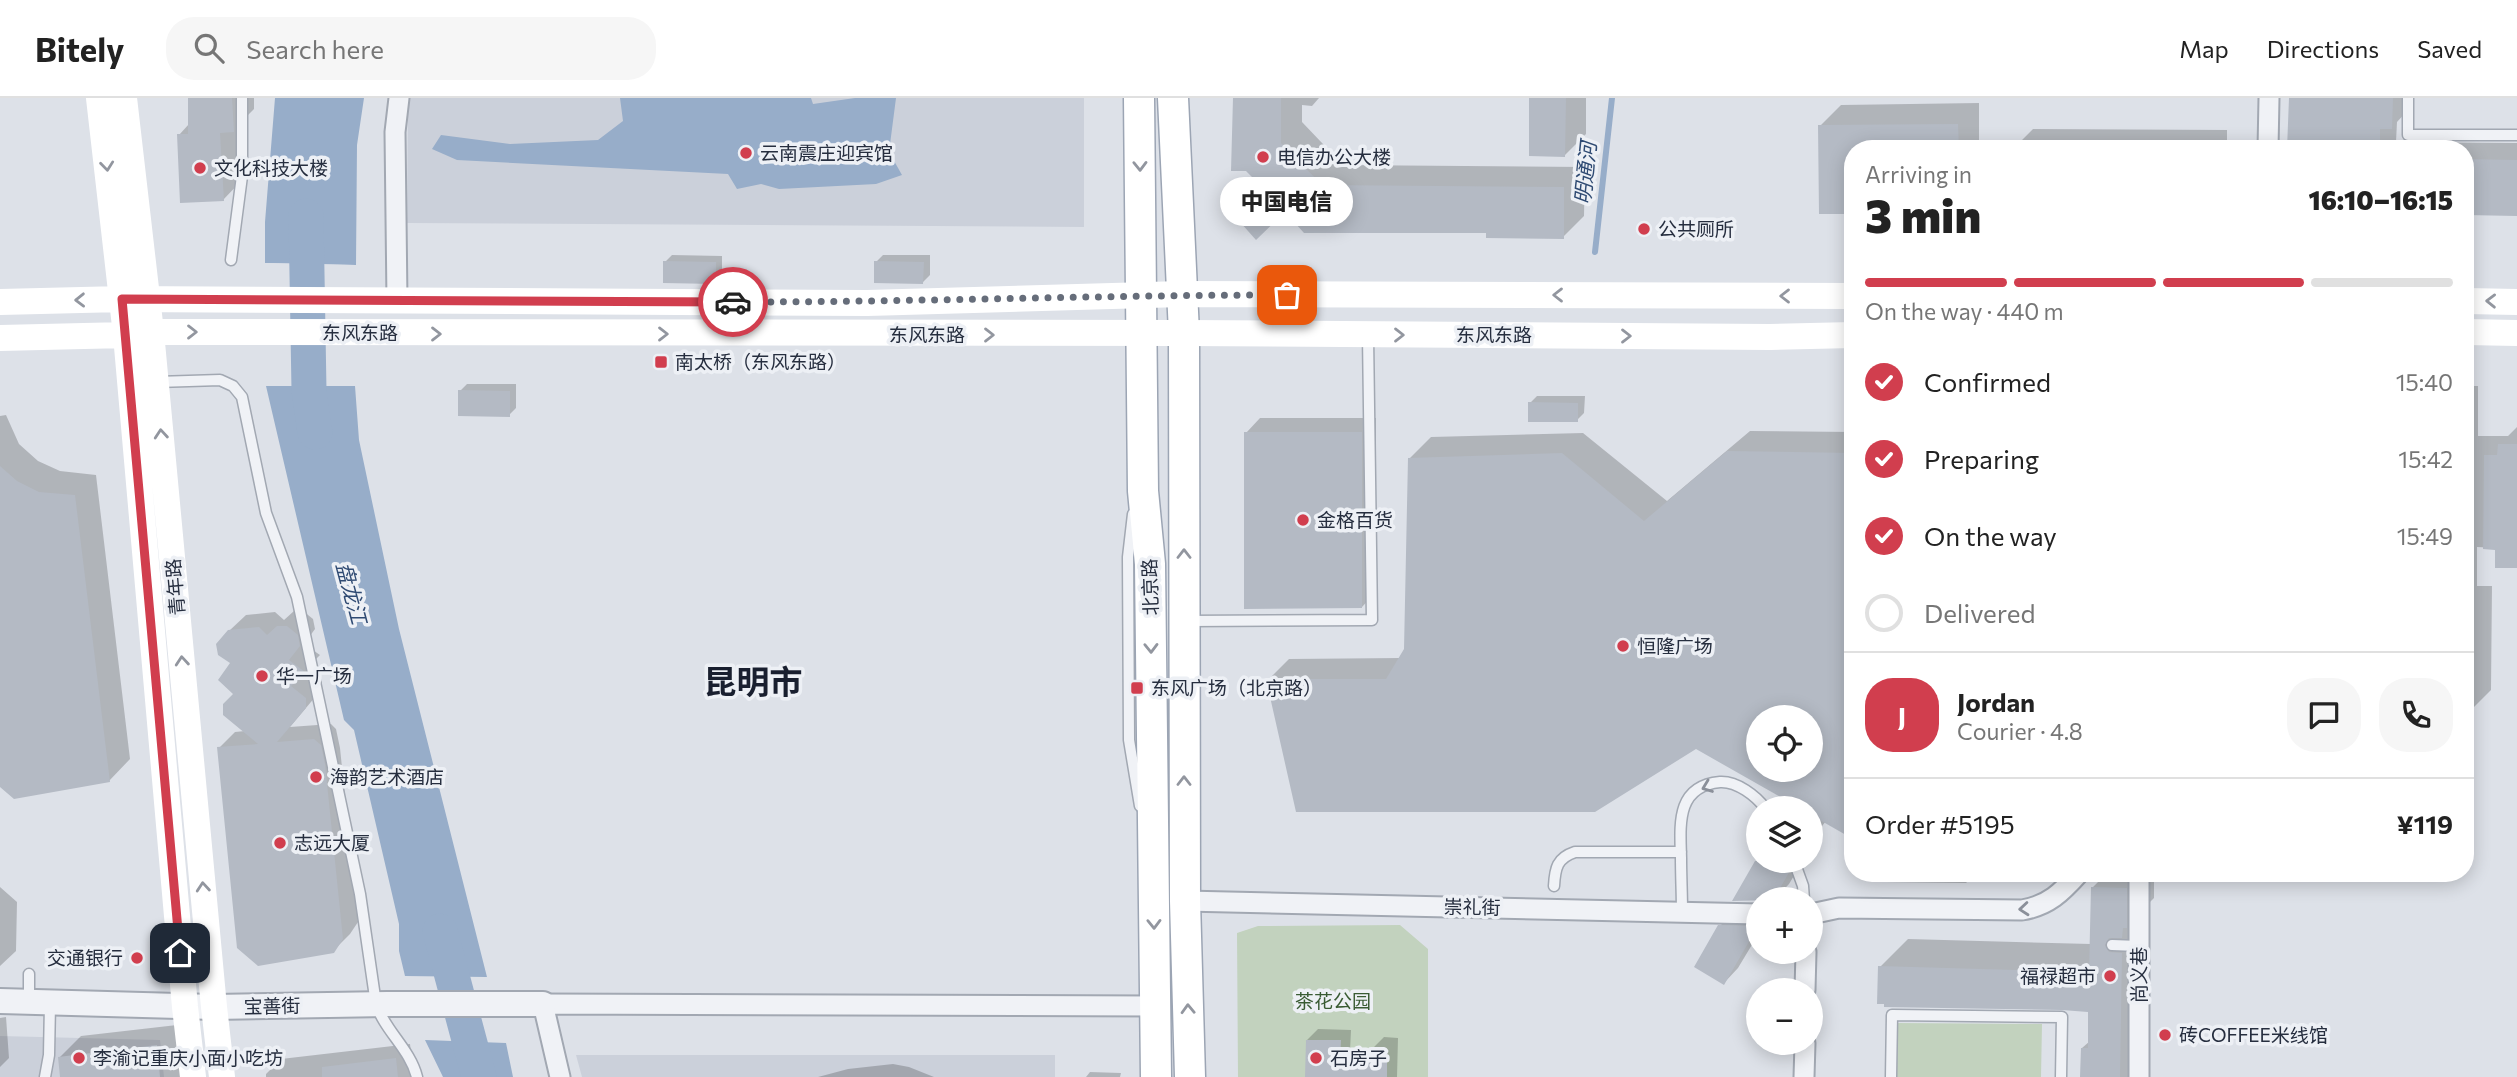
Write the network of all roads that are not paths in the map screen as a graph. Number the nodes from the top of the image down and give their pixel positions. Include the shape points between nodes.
1 (99, 98) edge
2 (124, 98) edge
3 (242, 98) edge
4 (399, 98) edge
5 (1139, 98) edge
6 (1174, 98) edge
7 (2269, 98) edge
8 (2408, 98) edge
9 (2517, 135) edge
10 (2268, 140) edge
11 (231, 260) dead end
12 (1182, 294) junction
13 (1142, 296) junction
14 (1844, 296) edge
15 (135, 300) junction
16 (397, 301) junction
17 (2474, 301) edge
18 (0, 302) edge
19 (2517, 302) edge
20 (2474, 332) edge
21 (139, 333) junction
22 (1184, 333) junction
23 (2517, 333) edge
24 (1143, 335) junction
25 (1367, 335) junction
26 (1844, 335) edge
27 (0, 338) edge
28 (156, 382) junction
29 (1184, 621) junction
30 (1753, 796) edge
31 (1681, 852) junction
32 (2071, 882) edge
33 (2139, 882) edge
34 (1554, 886) dead end
35 (1185, 901) junction
36 (1823, 911) edge
37 (1682, 912) junction
38 (1746, 914) edge
39 (2112, 945) dead end
40 (2138, 946) junction
41 (29, 974) dead end
42 (0, 1002) edge
43 (39, 1003) junction
44 (383, 1004) junction
45 (543, 1004) junction
46 (1155, 1006) junction
47 (185, 1007) junction
48 (214, 1007) junction
49 (1805, 1055) edge
50 (45, 1077) edge
51 (193, 1077) edge
52 (222, 1077) edge
53 (417, 1077) edge
54 (561, 1077) edge
55 (1156, 1077) edge
56 (1190, 1077) edge
57 (1804, 1077) edge
58 (1891, 1077) edge
59 (2062, 1077) edge
60 (2138, 1077) edge

1 -> 15 main road, 青年路
2 - 15 main road, 青年路
3 - 11 lane via 243,176
4 - 16 street via 395,132
5 -> 13 main road, 北京路
6 - 12 main road, 北京路
7 - 10 street
8 - 9 lane via 2408,135
12 - 13 main road, 东风东路
14 -> 12 main road, 东风东路
12 - 22 main road, 北京路
13 - 16 main road, 东风东路 via 867,303
13 - 24 main road, 北京路
15 - 16 main road, 东风东路
15 -> 18 main road, 东风东路
15 - 21 main road, 青年路
19 -> 17 main road
20 - 23 main road
21 -> 24 main road, 东风东路
21 - 27 main road, 东风东路
21 - 28 main road, 青年路
21 - 47 main road, 青年路
22 - 24 main road, 东风东路
22 - 25 main road, 东风东路
29 -> 22 main road, 北京路
24 -> 46 main road, 北京路
25 -> 26 main road, 东风东路
25 - 29 lane via 1372,620
28 - 44 lane via 220,380 242,397 266,513 297,597
48 -> 28 main road, 青年路
35 -> 29 main road, 北京路
30 -> 31 lane via 1725,782 1693,793 1682,810
31 - 34 lane via 1575,852 1557,864
31 - 37 lane
32 -> 36 street via 2048,902 2029,909
33 - 40 street, 尚义巷
35 - 37 street, 崇礼街
56 -> 35 main road, 北京路
37 - 38 street, 崇礼街
39 - 40 lane
40 - 60 street, 尚义巷
41 - 43 lane
42 - 43 street, 宝善街
43 - 47 street, 宝善街
43 - 50 lane via 49,1055
44 - 45 street, 宝善街
44 - 48 street, 宝善街
44 - 53 lane via 381,1018 409,1055
45 - 46 street
45 - 54 street
46 - 55 main road, 北京路
47 - 48 street, 宝善街
47 - 51 main road, 青年路
48 - 52 main road, 青年路
49 - 57 street
58 - 59 lane via 1892,1015 2062,1017

